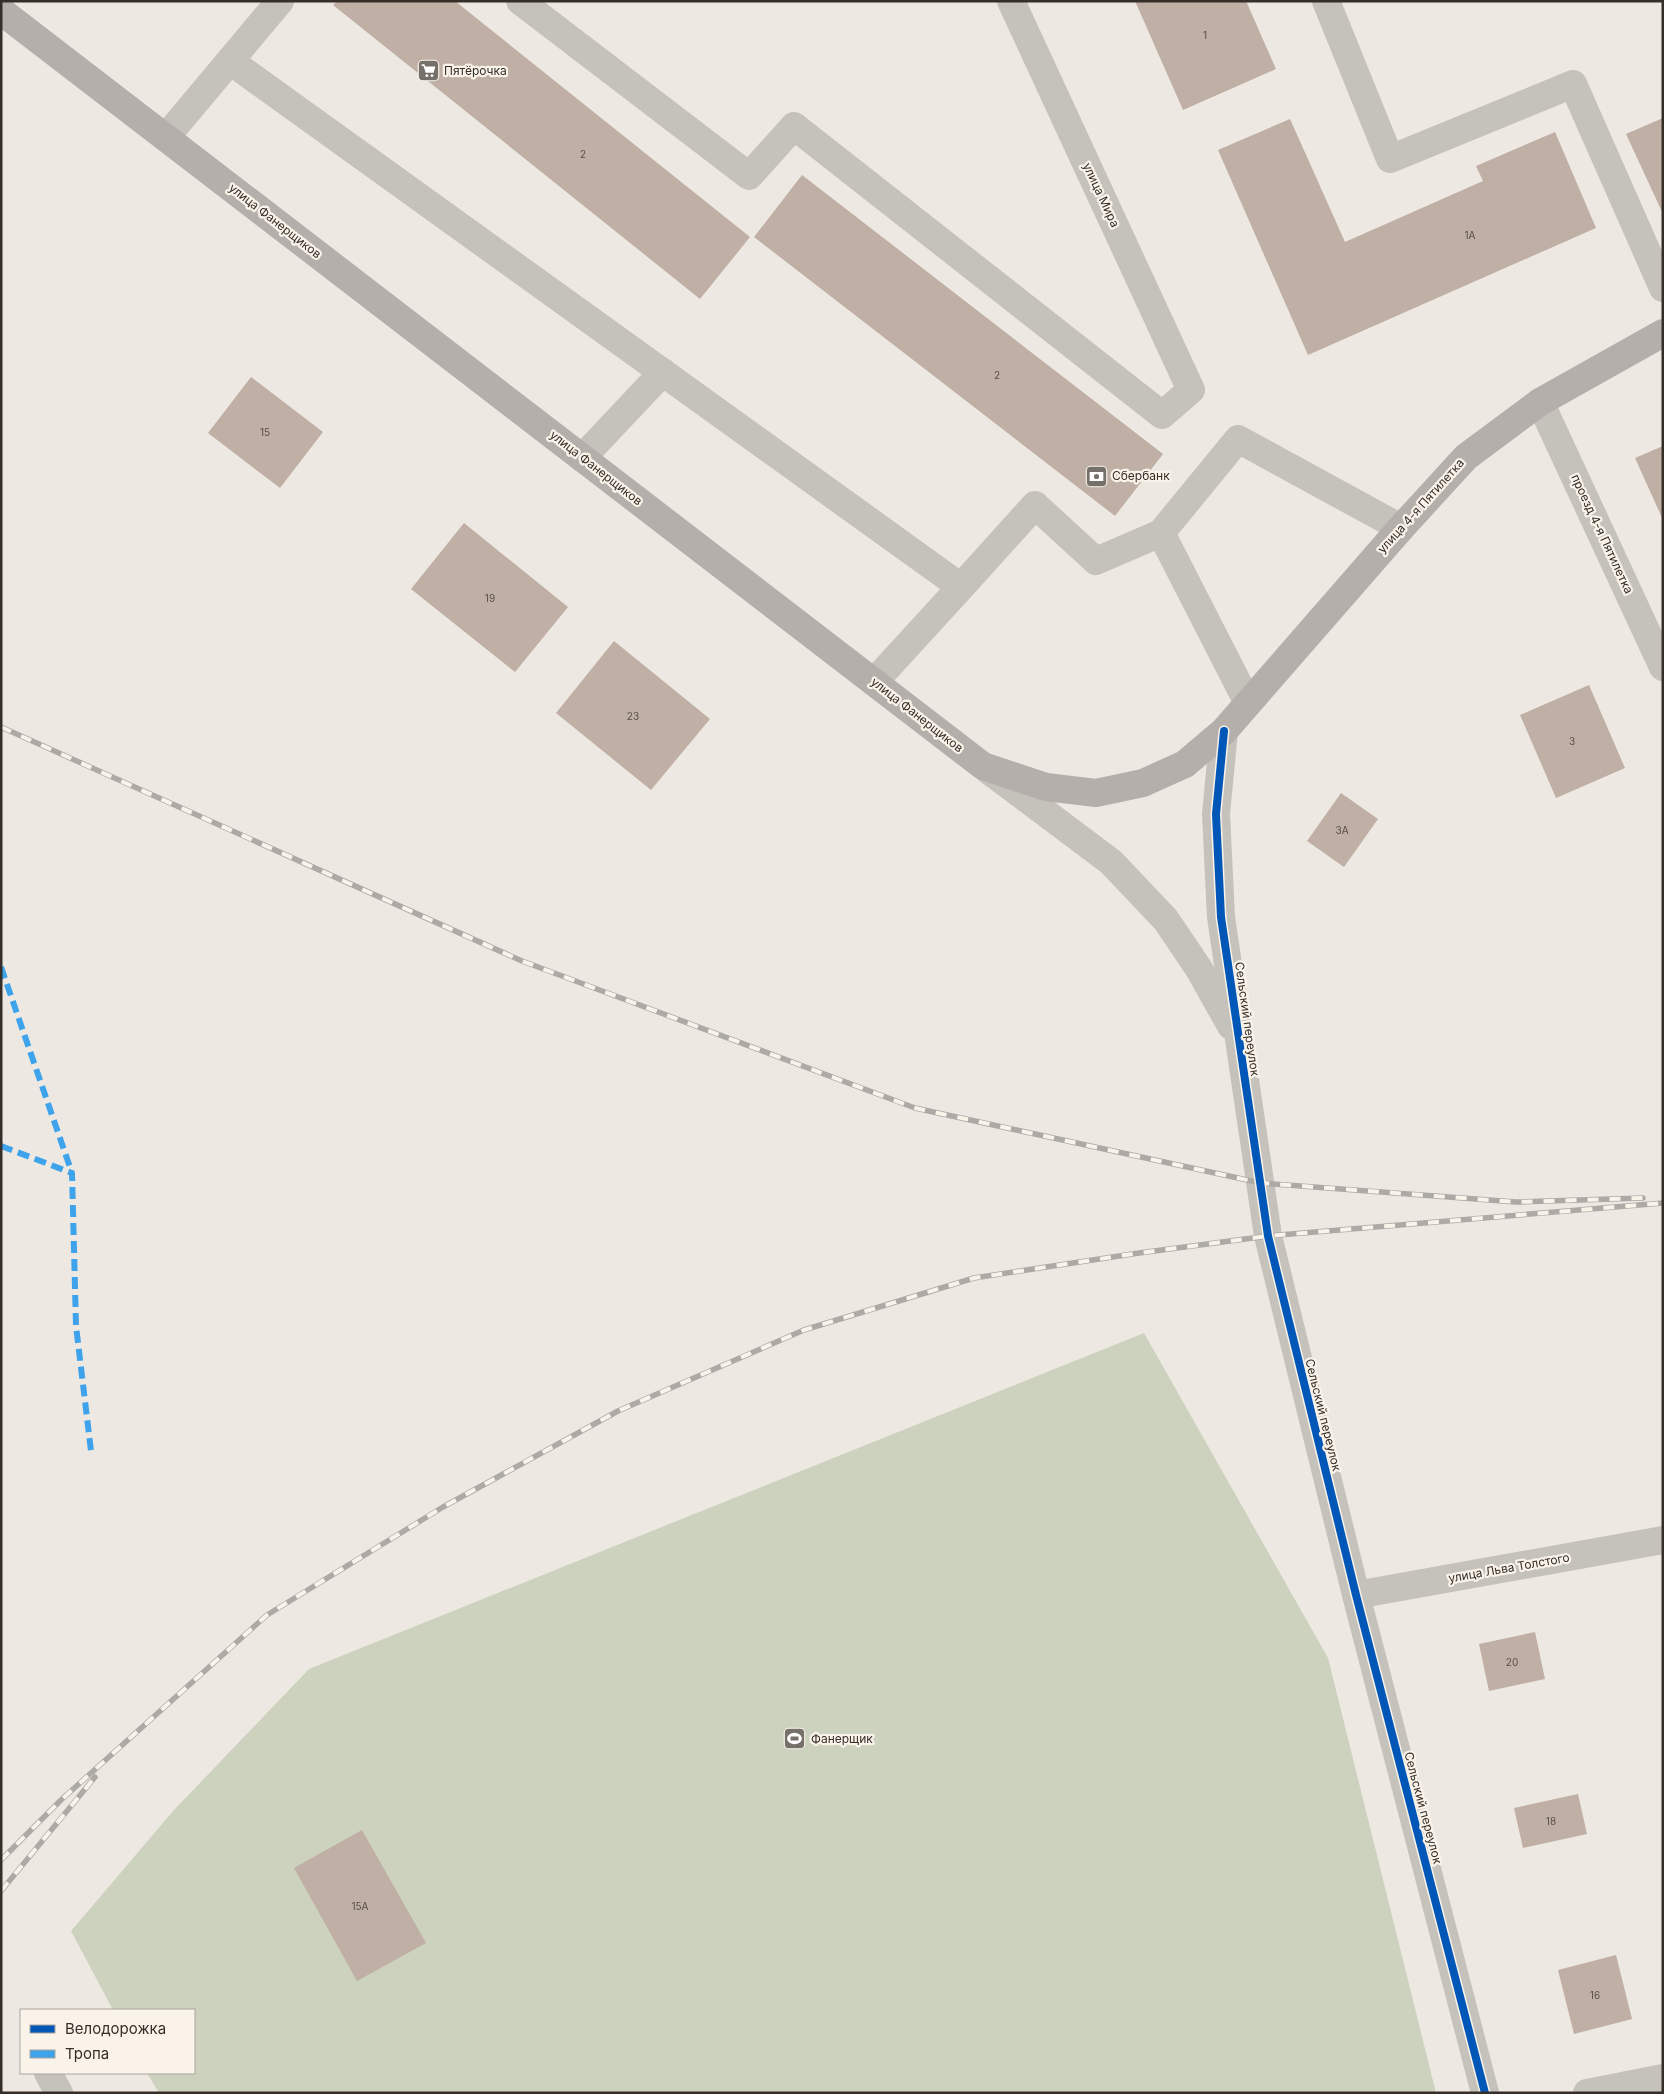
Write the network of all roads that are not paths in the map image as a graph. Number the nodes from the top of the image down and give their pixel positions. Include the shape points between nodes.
1 (280, 1) edge
2 (520, 1) edge
3 (1011, 1) edge
4 (1326, 1) edge
5 (1, 11) edge
6 (230, 61) junction
7 (166, 137) junction
8 (1663, 288) edge
9 (1663, 333) edge
10 (663, 372) junction
11 (1540, 402) junction
12 (582, 458) junction
13 (1400, 528) junction
14 (1161, 533) junction
15 (961, 587) junction
16 (1663, 667) edge
17 (874, 682) junction
18 (1248, 704) junction
19 (1224, 731) junction
20 (983, 766) junction
21 (1239, 1041) junction
22 (1663, 1540) edge
23 (1356, 1595) junction
24 (1663, 2078) edge
25 (1485, 2093) edge
26 (1587, 2093) edge

1 - 6 street
2 - 3 street, улица Мира via 750,176 794,126 1162,415 1191,390
4 - 8 street via 1390,159 1573,84
5 - 7 main road, улица Фанерщиков
6 - 7 street
6 - 10 street
7 - 12 main road, улица Фанерщиков
9 - 11 main road, улица 4-я Пятилетка
10 - 12 street
10 - 15 street
11 - 13 main road, улица 4-я Пятилетка via 1466,457
11 - 16 street, проезд 4-я Пятилетка
12 - 17 main road, улица Фанерщиков
13 - 14 street via 1238,439
13 - 18 main road, улица 4-я Пятилетка
14 - 15 street via 1096,561 1035,506
14 - 18 street
15 - 17 street
17 - 20 main road, улица Фанерщиков
18 - 19 main road, улица 4-я Пятилетка
19 - 20 main road, улица Фанерщиков via 1185,764 1144,783 1096,793 1046,787
19 - 21 street, Сельский переулок via 1216,814 1221,917
20 - 21 street, Сельский переулок via 1111,862 1166,920 1199,968
21 - 23 street, Сельский переулок via 1268,1236
22 - 23 street, улица Льва Толстого
23 - 25 street, Сельский переулок
24 - 26 street

